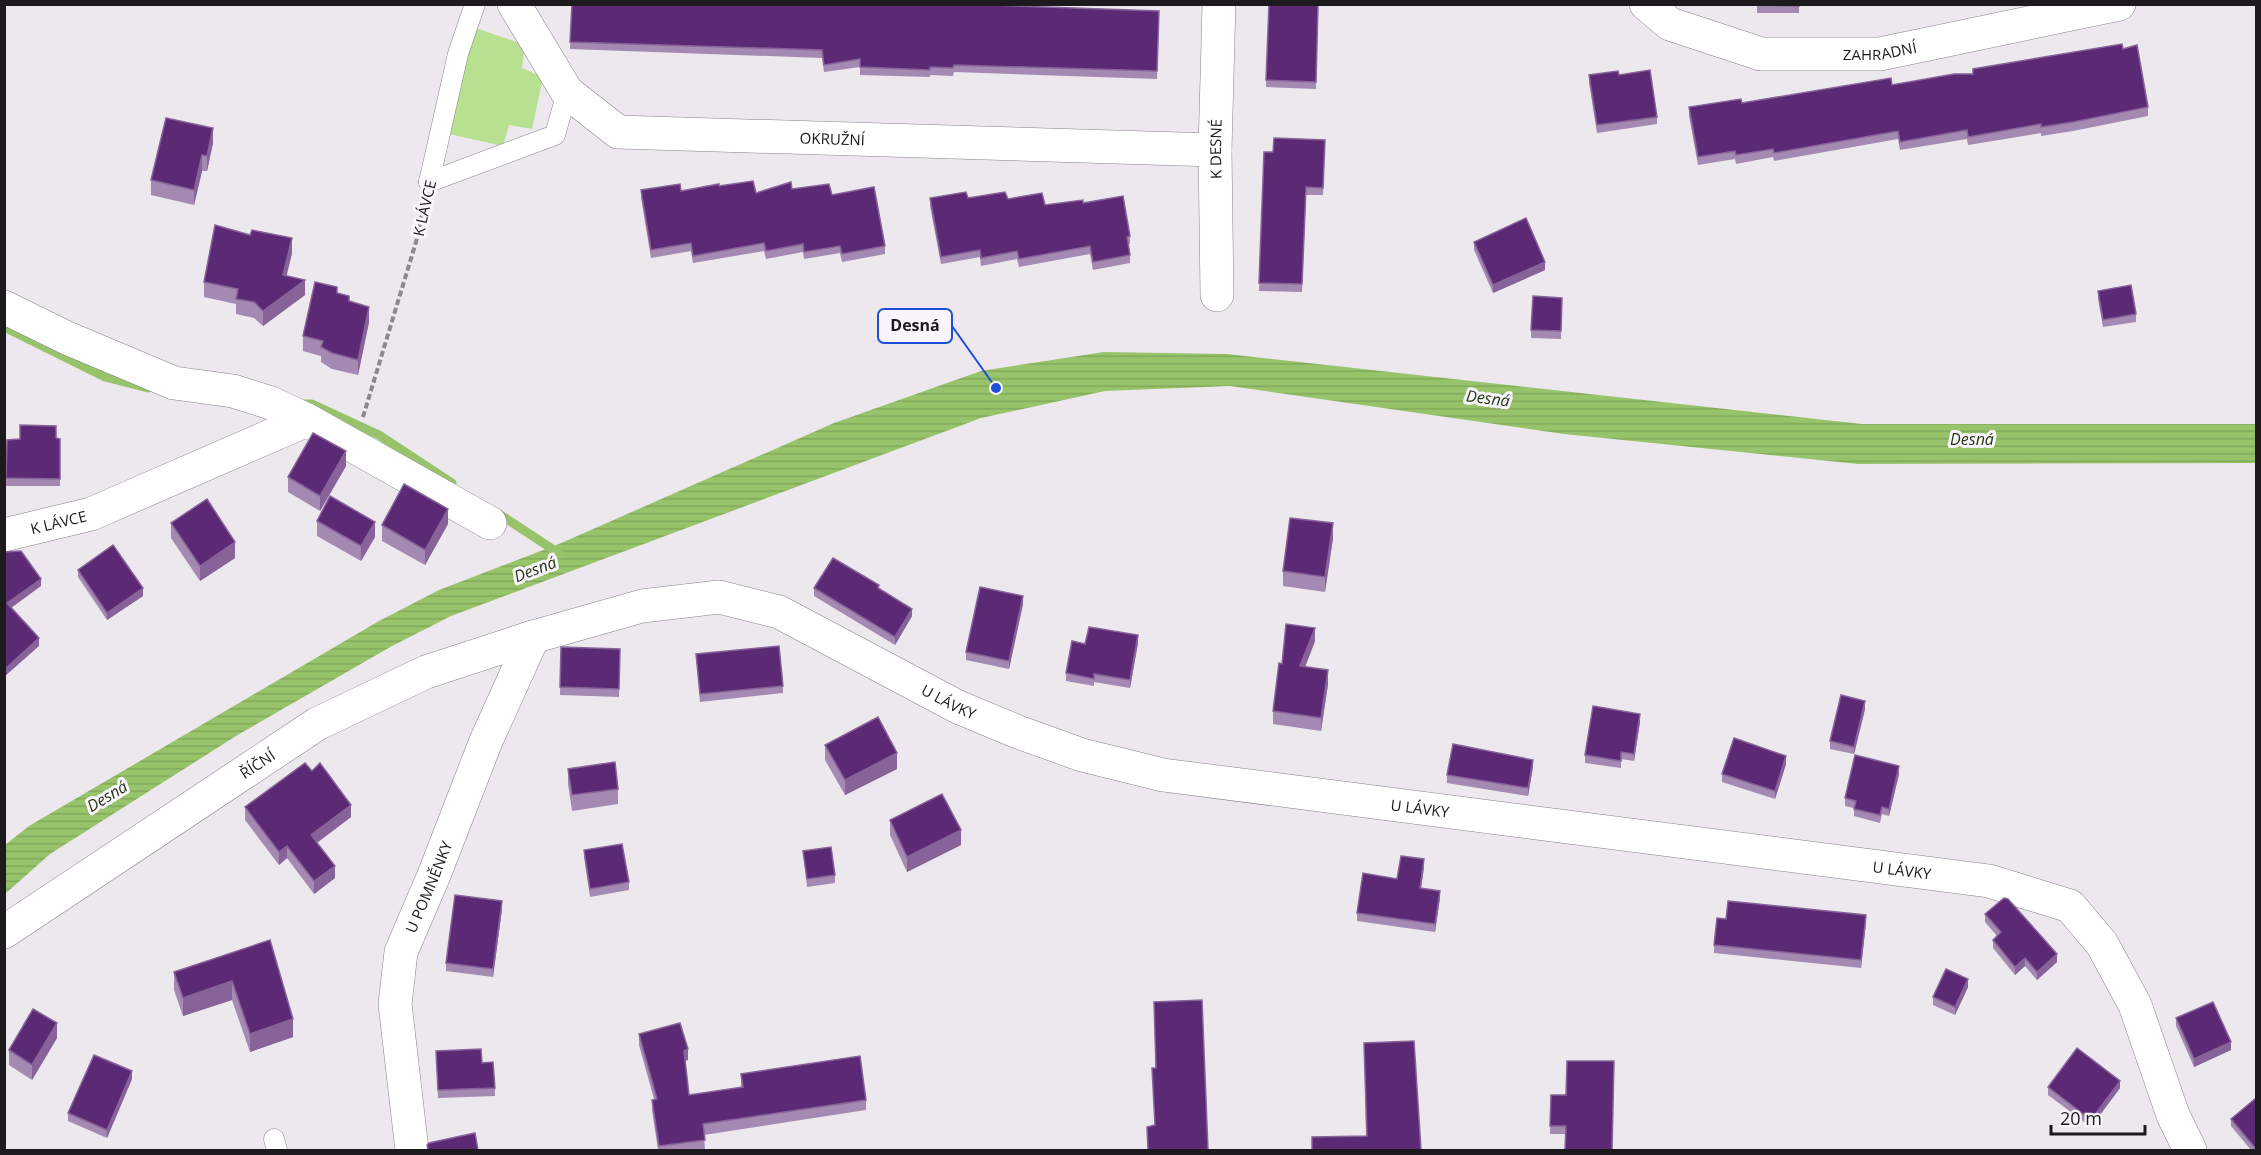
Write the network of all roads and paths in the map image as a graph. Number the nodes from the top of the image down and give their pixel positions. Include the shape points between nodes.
1 (475, 4) edge
2 (514, 4) edge
3 (1219, 4) edge
4 (1646, 4) edge
5 (2119, 4) edge
6 (567, 92) junction
7 (1215, 150) junction
8 (429, 182) junction
9 (1216, 295) dead end
10 (4, 307) edge
11 (365, 409) dead end
12 (292, 413) junction
13 (490, 523) dead end
14 (4, 535) edge
15 (533, 637) junction
16 (4, 932) edge
17 (412, 1150) edge
18 (2190, 1150) edge

1 - 8 lane, K LÁVCE via 458,54
2 - 6 street, OKRUŽNÍ
3 - 7 street, K DESNÉ
4 - 5 street, ZAHRADNÍ via 1670,24 1761,54 1880,54
6 - 7 street, OKRUŽNÍ via 618,132
6 - 8 lane via 555,135
7 - 9 street, K DESNÉ
8 - 11 path, K LÁVCE via 416,242
10 - 12 street via 174,383 232,391
12 - 13 street
12 - 14 street, K LÁVCE via 91,514
15 - 16 street, ŘÍČNÍ via 426,672 317,724
15 - 17 street, U POMNĚNKY via 486,741 401,952 395,1004
15 - 18 street, U LÁVKY via 642,606 719,597 779,612 958,707 1018,732 1082,755 1163,775 1989,881 2070,906 2102,944 2135,1005 2173,1115

